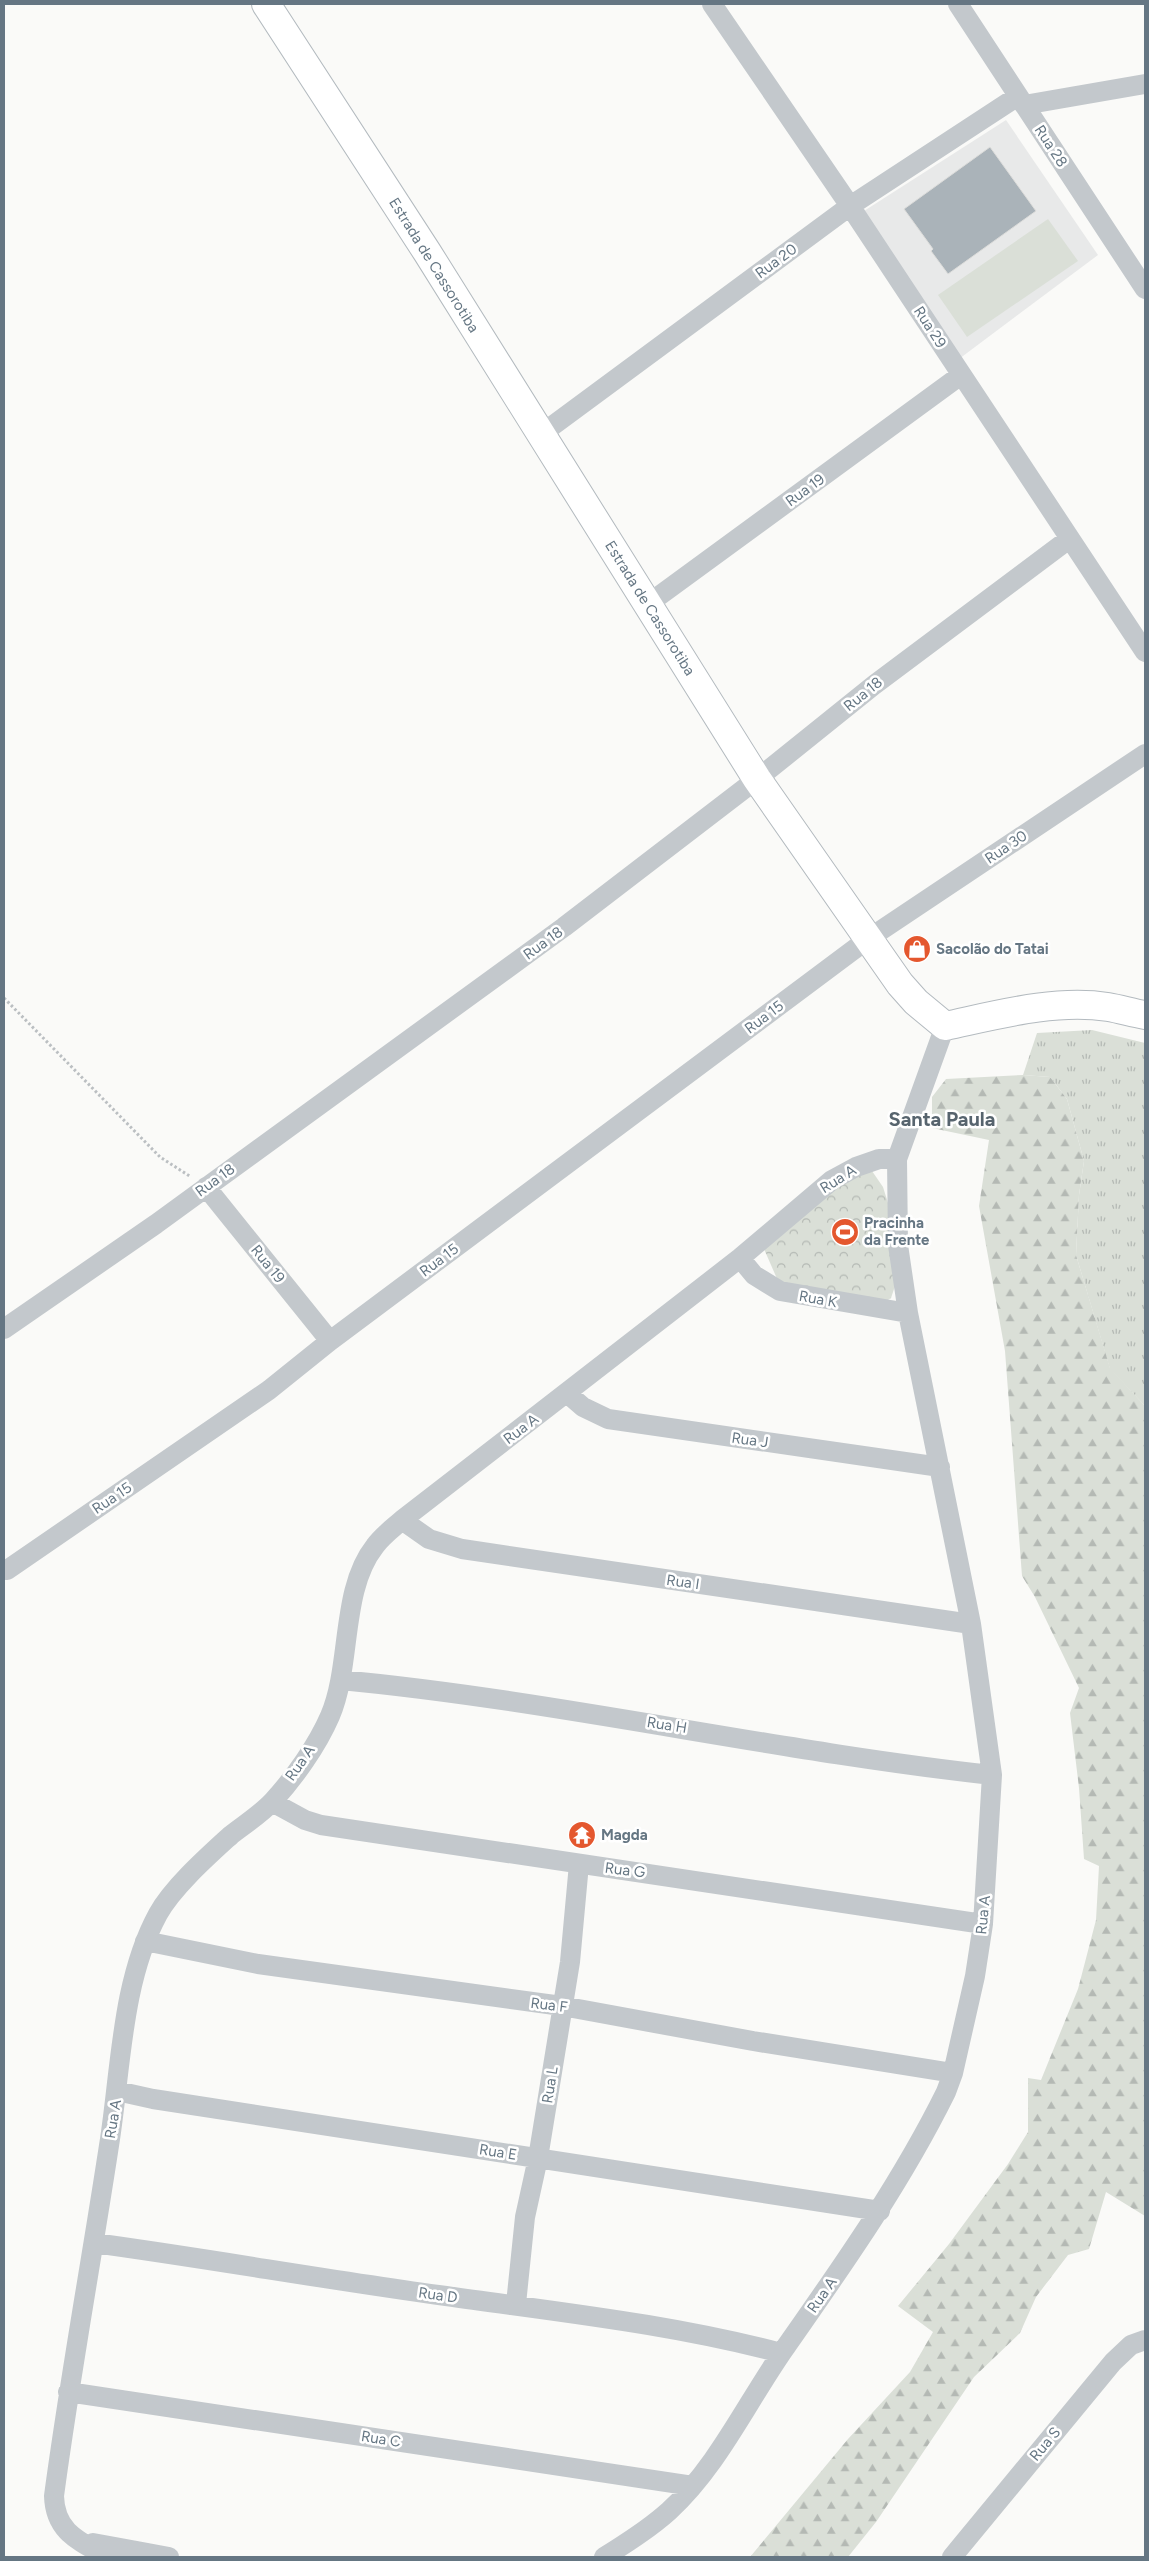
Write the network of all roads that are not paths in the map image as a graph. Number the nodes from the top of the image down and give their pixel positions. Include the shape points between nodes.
1 (266, 4) edge
2 (712, 4) edge
3 (958, 4) edge
4 (1145, 84) edge
5 (1021, 101) junction
6 (850, 206) junction
7 (1145, 289) edge
8 (961, 375) junction
9 (540, 435) junction
10 (1069, 539) junction
11 (648, 604) junction
12 (1145, 652) edge
13 (1145, 754) edge
14 (757, 779) junction
15 (868, 939) junction
16 (1145, 1015) edge
17 (945, 1026) junction
18 (897, 1159) junction
19 (206, 1187) junction
20 (740, 1258) junction
21 (908, 1313) junction
22 (4, 1329) edge
23 (330, 1341) junction
24 (568, 1394) junction
25 (940, 1467) junction
26 (402, 1520) junction
27 (5, 1575) edge
28 (971, 1624) junction
29 (341, 1680) junction
30 (992, 1775) junction
31 (272, 1802) junction
32 (579, 1864) junction
33 (983, 1924) junction
34 (145, 1941) junction
35 (562, 2006) junction
36 (953, 2073) junction
37 (117, 2091) junction
38 (538, 2158) junction
39 (880, 2211) junction
40 (94, 2243) junction
41 (516, 2304) junction
42 (1145, 2340) edge
43 (781, 2353) junction
44 (68, 2392) junction
45 (693, 2486) junction
46 (75, 2540) junction
47 (107, 2557) edge
48 (169, 2557) edge
49 (604, 2557) edge
50 (952, 2557) edge

1 - 9 main road, Estrada de Cassorotiba via 427,252
2 - 6 street, Rua 29
3 - 5 street, Rua 28
4 - 5 street, Rua 20
5 - 6 street, Rua 20
5 - 7 street, Rua 28
6 - 8 street, Rua 29
6 - 9 street, Rua 20
8 - 10 street, Rua 29
8 - 11 street, Rua 19
9 - 11 main road, Estrada de Cassorotiba
10 - 12 street, Rua 29
10 - 14 street, Rua 18 via 874,684
11 - 14 main road, Estrada de Cassorotiba
13 - 15 street, Rua 30
14 - 15 main road, Estrada de Cassorotiba
14 - 19 street, Rua 18 via 564,927
15 - 17 main road, Estrada de Cassorotiba via 916,1002
15 - 23 street, Rua 15
16 - 17 main road via 1107,1007 1073,1006 1034,1009
17 - 18 street, Rua A
18 - 20 street, Rua A via 879,1159 856,1166 832,1180
18 - 21 street, Rua A via 898,1244
19 - 22 street, Rua 18
19 - 23 street, Rua 19
20 - 21 street, Rua K via 754,1275 780,1291
20 - 24 street, Rua A
21 - 25 street, Rua A
23 - 27 street, Rua 15 via 269,1390
24 - 25 street, Rua J via 583,1407 608,1419
24 - 26 street, Rua A
25 - 28 street, Rua A
26 - 28 street, Rua I via 429,1539 462,1549
26 - 29 street, Rua A via 375,1546 363,1566 354,1596
28 - 30 street, Rua A
29 - 30 street, Rua H via 440,1689 911,1766
29 - 31 street, Rua A via 330,1716 308,1754
30 - 33 street, Rua A
31 - 32 street, Rua G via 321,1825
31 - 34 street, Rua A via 230,1836 176,1891 160,1912
32 - 33 street, Rua G
32 - 35 street, Rua L via 570,1962
33 - 36 street, Rua A via 976,1976
34 - 35 street, Rua F via 258,1964
34 - 37 street, Rua A via 132,1979
35 - 36 street, Rua F via 744,2040
35 - 38 street, Rua L
36 - 39 street, Rua A via 929,2126
37 - 38 street, Rua E
37 - 40 street, Rua A
38 - 39 street, Rua E
38 - 41 street, Rua L via 525,2217
39 - 43 street, Rua A
40 - 41 street, Rua D via 344,2282
40 - 44 street, Rua A
41 - 43 street, Rua D via 713,2337
42 - 50 street, Rua S via 1130,2345 1113,2362
43 - 45 street, Rua A via 736,2426
44 - 45 street, Rua C
44 - 46 street, Rua A via 54,2510 60,2524
45 - 49 street, Rua A via 639,2536
46 - 47 street, Rua A
46 - 48 street

